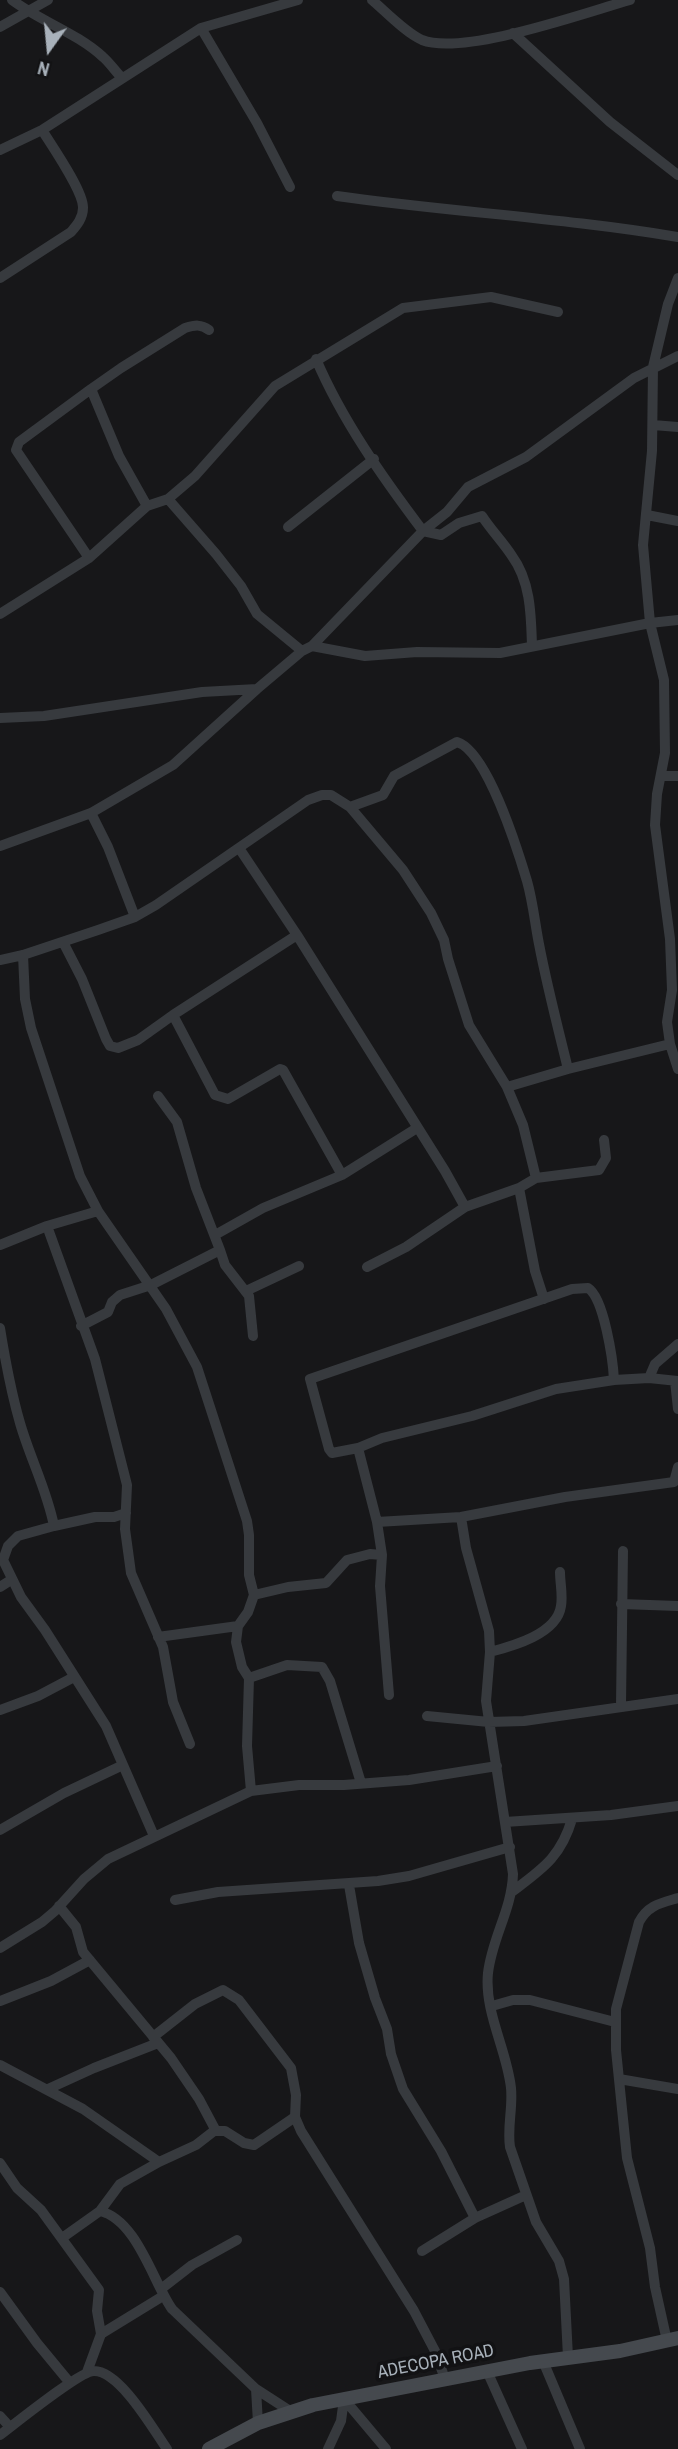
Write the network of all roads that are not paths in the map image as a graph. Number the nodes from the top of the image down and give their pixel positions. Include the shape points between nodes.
1 (12, 0) edge
2 (48, 0) edge
3 (298, 0) edge
4 (372, 0) edge
5 (631, 0) edge
6 (28, 12) junction
7 (0, 27) edge
8 (201, 28) junction
9 (513, 33) junction
10 (121, 78) junction
11 (43, 130) junction
12 (0, 150) edge
13 (678, 175) edge
14 (290, 187) dead end
15 (337, 196) dead end
16 (678, 237) edge
17 (0, 278) edge
18 (678, 278) edge
19 (558, 312) dead end
20 (209, 330) dead end
21 (678, 356) edge
22 (316, 359) junction
23 (653, 367) junction
24 (91, 389) junction
25 (653, 425) junction
26 (678, 426) edge
27 (373, 459) junction
28 (168, 499) junction
29 (147, 506) junction
30 (647, 515) junction
31 (678, 521) edge
32 (288, 527) dead end
33 (423, 531) junction
34 (89, 558) junction
35 (2, 609) edge
36 (678, 620) edge
37 (650, 622) junction
38 (532, 646) junction
39 (307, 649) junction
40 (257, 689) junction
41 (0, 718) edge
42 (661, 776) junction
43 (678, 776) edge
44 (350, 807) junction
45 (91, 813) junction
46 (0, 846) edge
47 (239, 848) junction
48 (678, 892) edge
49 (666, 893) junction
50 (135, 917) junction
51 (297, 935) junction
52 (63, 942) junction
53 (23, 955) junction
54 (0, 960) edge
55 (675, 990) edge
56 (173, 1014) junction
57 (670, 1044) junction
58 (568, 1069) junction
59 (678, 1069) edge
60 (507, 1087) junction
61 (158, 1096) dead end
62 (417, 1128) junction
63 (604, 1140) dead end
64 (342, 1175) junction
65 (536, 1178) junction
66 (519, 1188) junction
67 (465, 1207) junction
68 (97, 1211) junction
69 (47, 1226) junction
70 (215, 1235) junction
71 (0, 1245) edge
72 (220, 1250) junction
73 (299, 1266) dead end
74 (367, 1268) dead end
75 (151, 1285) junction
76 (246, 1291) junction
77 (544, 1299) junction
78 (82, 1326) junction
79 (0, 1328) edge
80 (253, 1336) dead end
81 (678, 1344) edge
82 (649, 1378) junction
83 (614, 1380) junction
84 (676, 1381) edge
85 (678, 1409) edge
86 (358, 1448) junction
87 (678, 1467) edge
88 (676, 1482) edge
89 (126, 1513) junction
90 (461, 1517) junction
91 (377, 1522) junction
92 (54, 1526) junction
93 (2, 1551) edge
94 (623, 1551) dead end
95 (382, 1555) junction
96 (560, 1572) dead end
97 (11, 1580) junction
98 (0, 1587) edge
99 (254, 1595) junction
100 (621, 1604) junction
101 (678, 1606) edge
102 (238, 1626) junction
103 (158, 1637) junction
104 (490, 1652) junction
105 (74, 1677) junction
106 (248, 1678) junction
107 (389, 1695) dead end
108 (678, 1699) edge
109 (621, 1705) junction
110 (0, 1710) edge
111 (427, 1716) dead end
112 (489, 1722) junction
113 (190, 1744) dead end
114 (123, 1765) junction
115 (497, 1766) junction
116 (361, 1783) junction
117 (251, 1791) junction
118 (678, 1806) edge
119 (572, 1819) junction
120 (505, 1822) junction
121 (0, 1830) edge
122 (154, 1836) junction
123 (510, 1847) junction
124 (349, 1885) junction
125 (513, 1891) junction
126 (678, 1898) edge
127 (175, 1900) dead end
128 (60, 1906) junction
129 (0, 1948) edge
130 (90, 1960) junction
131 (0, 2001) edge
132 (492, 2006) junction
133 (615, 2022) junction
134 (156, 2040) junction
135 (0, 2065) edge
136 (619, 2079) junction
137 (48, 2089) junction
138 (678, 2089) edge
139 (295, 2117) junction
140 (216, 2131) junction
141 (159, 2162) junction
142 (0, 2163) edge
143 (526, 2195) junction
144 (100, 2211) junction
145 (475, 2218) junction
146 (62, 2238) junction
147 (237, 2240) dead end
148 (422, 2251) dead end
149 (0, 2292) edge
150 (162, 2293) junction
151 (101, 2334) junction
152 (673, 2340) edge
153 (568, 2357) junction
154 (543, 2361) junction
155 (487, 2371) junction
156 (87, 2372) junction
157 (445, 2379) junction
158 (70, 2383) junction
159 (257, 2389) junction
160 (344, 2399) junction
161 (290, 2411) junction
162 (0, 2416) edge
163 (258, 2423) junction
164 (10, 2427) junction
165 (0, 2435) edge
166 (167, 2449) edge
167 (209, 2449) edge
168 (328, 2449) edge
169 (386, 2449) edge
170 (522, 2449) edge
171 (580, 2449) edge

1 - 6 street
2 - 6 street
3 - 8 street
4 - 9 street via 419,39 435,44 468,43
5 - 9 street
6 - 7 street
6 - 10 street via 86,44
8 - 10 street
8 - 14 street
9 - 13 street via 610,122
10 - 11 street
11 - 12 street
11 - 17 street via 76,186 83,211 71,232
15 - 16 street
18 - 23 street
19 - 22 street via 491,297 403,308
20 - 24 street via 195,325 185,328
21 - 23 street
22 - 27 street via 332,397
22 - 28 street via 275,386 195,476
23 - 25 street
23 - 33 street via 526,457 468,487
24 - 29 street via 119,456
24 - 34 street via 19,442 16,450
25 - 26 street
25 - 30 street
27 - 32 street
27 - 33 street
28 - 29 street
28 - 39 street via 241,586 257,614
29 - 34 street
30 - 31 street
30 - 37 street via 643,545
33 - 38 street via 442,535 459,523 482,516 513,556 523,578 531,609
33 - 39 street
34 - 35 street
36 - 37 street
37 - 38 street
37 - 42 street via 664,680 666,729
38 - 39 street via 499,653 365,656
39 - 40 street
40 - 41 street
40 - 45 street via 173,765
42 - 43 street
42 - 49 street via 655,825
44 - 47 street via 331,795 308,800
44 - 58 street via 383,795 394,776 457,742 465,744 497,796 527,883
44 - 60 street via 403,870 431,913 444,940 469,1025
45 - 46 street
45 - 50 street
47 - 50 street
47 - 51 street
48 - 49 street
49 - 55 street
50 - 52 street
51 - 56 street
51 - 62 street
52 - 53 street
52 - 56 street via 110,1046 118,1048 138,1040
53 - 54 street
53 - 68 street via 31,1028 71,1154
55 - 57 street via 667,1022
56 - 64 street via 215,1095 228,1099 283,1070
57 - 58 street
57 - 59 street
58 - 60 street
60 - 65 street via 523,1125
61 - 70 street via 177,1122
62 - 64 street
62 - 67 street
63 - 65 street via 606,1158 599,1170
64 - 70 street via 263,1208
65 - 66 street
66 - 67 street
66 - 77 street
67 - 74 street
68 - 69 street
68 - 75 street
69 - 71 street
69 - 78 street
70 - 72 street
72 - 75 street
72 - 76 street via 225,1265
73 - 76 street
75 - 78 street via 120,1294 108,1312
75 - 99 street via 197,1367 247,1521
76 - 80 street
77 - 83 street via 572,1289 594,1292
77 - 86 street via 312,1377 329,1449 332,1453
78 - 89 street via 127,1485
79 - 92 street via 19,1421
81 - 82 street via 655,1364
82 - 83 street
82 - 84 street
83 - 86 street via 556,1389
84 - 85 street
86 - 91 street
87 - 88 street
88 - 90 street
89 - 92 street
89 - 103 street via 131,1573
90 - 91 street
90 - 104 street
91 - 95 street
92 - 93 street via 18,1536
93 - 97 street
94 - 100 street
95 - 99 street via 347,1560 326,1583
95 - 107 street via 380,1586
96 - 104 street via 561,1608 553,1621 539,1634
97 - 98 street
97 - 105 street
99 - 102 street
100 - 101 street
100 - 109 street
102 - 103 street
102 - 106 street via 236,1642
103 - 113 street via 177,1715
104 - 112 street
105 - 110 street
105 - 114 street via 106,1727
106 - 116 street via 287,1665 322,1667
106 - 117 street
108 - 109 street
109 - 112 street
111 - 112 street
112 - 115 street
114 - 121 street
114 - 122 street
115 - 116 street
115 - 120 street
116 - 117 street
117 - 122 street
118 - 119 street
119 - 120 street
119 - 125 street via 551,1861
120 - 123 street
122 - 128 street via 108,1859
123 - 124 street via 409,1876
123 - 125 street
124 - 127 street via 218,1892
124 - 145 street via 359,1943 403,2089
125 - 132 street via 488,1975
126 - 133 street via 654,1904 639,1922
128 - 129 street
128 - 130 street via 76,1927
130 - 131 street
130 - 134 street
132 - 133 street via 530,2000
132 - 143 street via 511,2089 510,2147
133 - 136 street
134 - 137 street
134 - 139 street via 195,2004 223,1990 239,2000 291,2068
134 - 140 street via 200,2098
135 - 137 street
136 - 138 street
136 - 152 street via 627,2158 655,2287
137 - 141 street
139 - 140 street via 254,2145
139 - 157 street via 414,2311
140 - 141 street
141 - 144 street via 120,2184
142 - 146 street
143 - 145 street
143 - 153 street via 564,2279
144 - 146 street
144 - 150 street via 126,2229
145 - 148 street
146 - 151 street via 99,2290
147 - 150 street via 192,2265
149 - 158 street
150 - 151 street
150 - 159 street via 200,2338
151 - 156 street
152 - 153 street, ADECOPA ROAD
153 - 154 street, ADECOPA ROAD
154 - 155 street, ADECOPA ROAD
154 - 171 street
155 - 157 street, ADECOPA ROAD
155 - 170 street
156 - 158 street
156 - 166 street via 104,2372 119,2384
157 - 160 street, ADECOPA ROAD
158 - 164 street
159 - 161 street
159 - 163 street
160 - 161 street, ADECOPA ROAD
160 - 168 street via 341,2421
160 - 169 street
161 - 163 street, ADECOPA ROAD
162 - 164 street
163 - 167 street, ADECOPA ROAD
164 - 165 street

